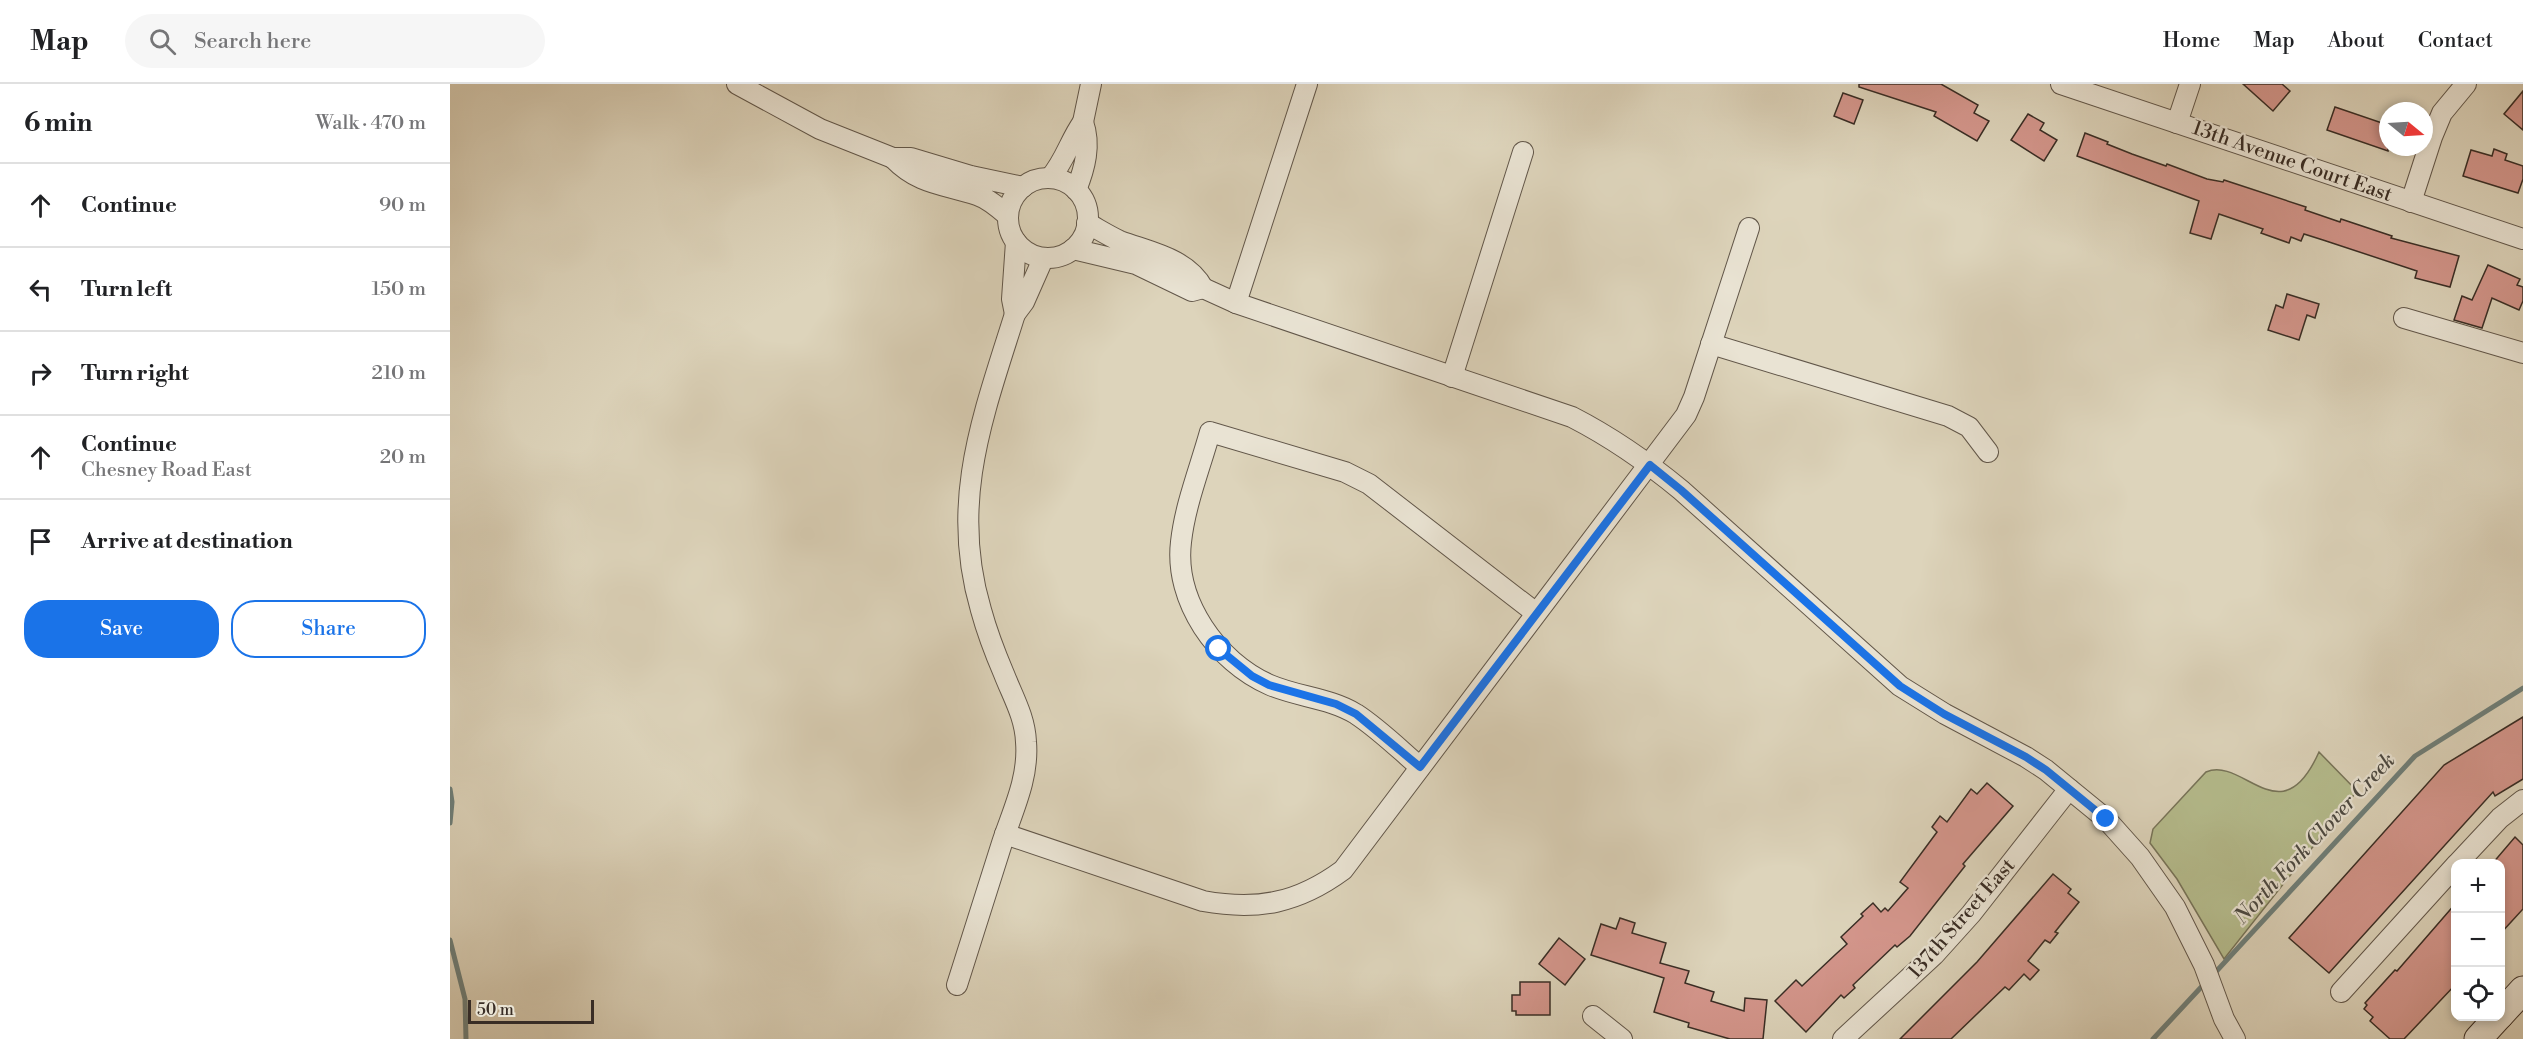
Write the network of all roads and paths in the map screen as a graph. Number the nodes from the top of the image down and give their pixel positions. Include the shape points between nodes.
1 (737, 84) edge
2 (1091, 84) edge
3 (1307, 84) edge
4 (2061, 84) edge
5 (2190, 84) edge
6 (2466, 84) edge
7 (1083, 122) junction
8 (2177, 123) junction
9 (1523, 152) dead end
10 (893, 158) junction
11 (1050, 178) junction
12 (1023, 186) junction
13 (1076, 190) junction
14 (2411, 202) junction
15 (1008, 216) junction
16 (1087, 223) junction
17 (1749, 228) dead end
18 (2523, 239) edge
19 (1016, 242) junction
20 (1073, 249) junction
21 (1042, 259) junction
22 (1203, 288) junction
23 (1236, 303) junction
24 (1015, 314) junction
25 (2404, 318) dead end
26 (1711, 344) junction
27 (2523, 353) edge
28 (1452, 377) junction
29 (1988, 452) dead end
30 (1650, 465) junction
31 (1536, 612) junction
32 (1420, 767) junction
33 (2069, 789) junction
34 (2523, 800) edge
35 (1005, 834) junction
36 (2461, 859) edge
37 (2451, 870) edge
38 (957, 986) dead end
39 (2523, 990) edge
40 (2341, 992) dead end
41 (2505, 1010) edge
42 (1593, 1016) dead end
43 (2495, 1021) edge
44 (1622, 1039) edge
45 (1843, 1039) edge
46 (2235, 1039) edge
47 (2478, 1039) edge

1 - 10 street via 820,129
2 - 7 street
3 - 23 street
4 - 8 street, 13th Avenue Court East
5 - 8 street
6 - 14 street via 2442,113
7 - 11 street
7 - 13 street via 1089,138
8 - 14 street, 13th Avenue Court East
9 - 28 street
10 - 12 street via 910,158
10 - 15 street via 917,177 978,195
11 - 12 street
11 - 13 street
12 - 15 street via 1014,197
13 - 16 street via 1086,207
14 - 18 street, 13th Avenue Court East
15 - 19 street
16 - 20 street
16 - 22 street via 1168,257 1198,278
17 - 26 street
19 - 21 street
19 - 24 street via 1011,299
20 - 21 street
20 - 22 street via 1136,264 1192,291
21 - 24 street
22 - 23 street
23 - 28 street
24 - 35 street via 973,458 968,521 969,550 980,607 990,641 1018,704 1027,744 1026,770
25 - 27 street
26 - 29 street via 1948,416 1969,428
26 - 30 street via 1686,416
28 - 30 street via 1572,417 1599,430
30 - 31 street
30 - 33 street via 1900,686 2026,757
31 - 32 street
31 - 32 street via 1369,484 1345,472 1210,432 1180,545 1185,588 1206,632 1219,649 1252,676 1356,714
32 - 35 street via 1343,870 1302,894 1255,907 1203,901
33 - 45 street, 137th Street East via 1949,939
33 - 46 street via 2106,819 2155,875 2189,933
34 - 36 street
35 - 38 street
37 - 40 street
39 - 41 main road
42 - 44 street
43 - 47 main road

